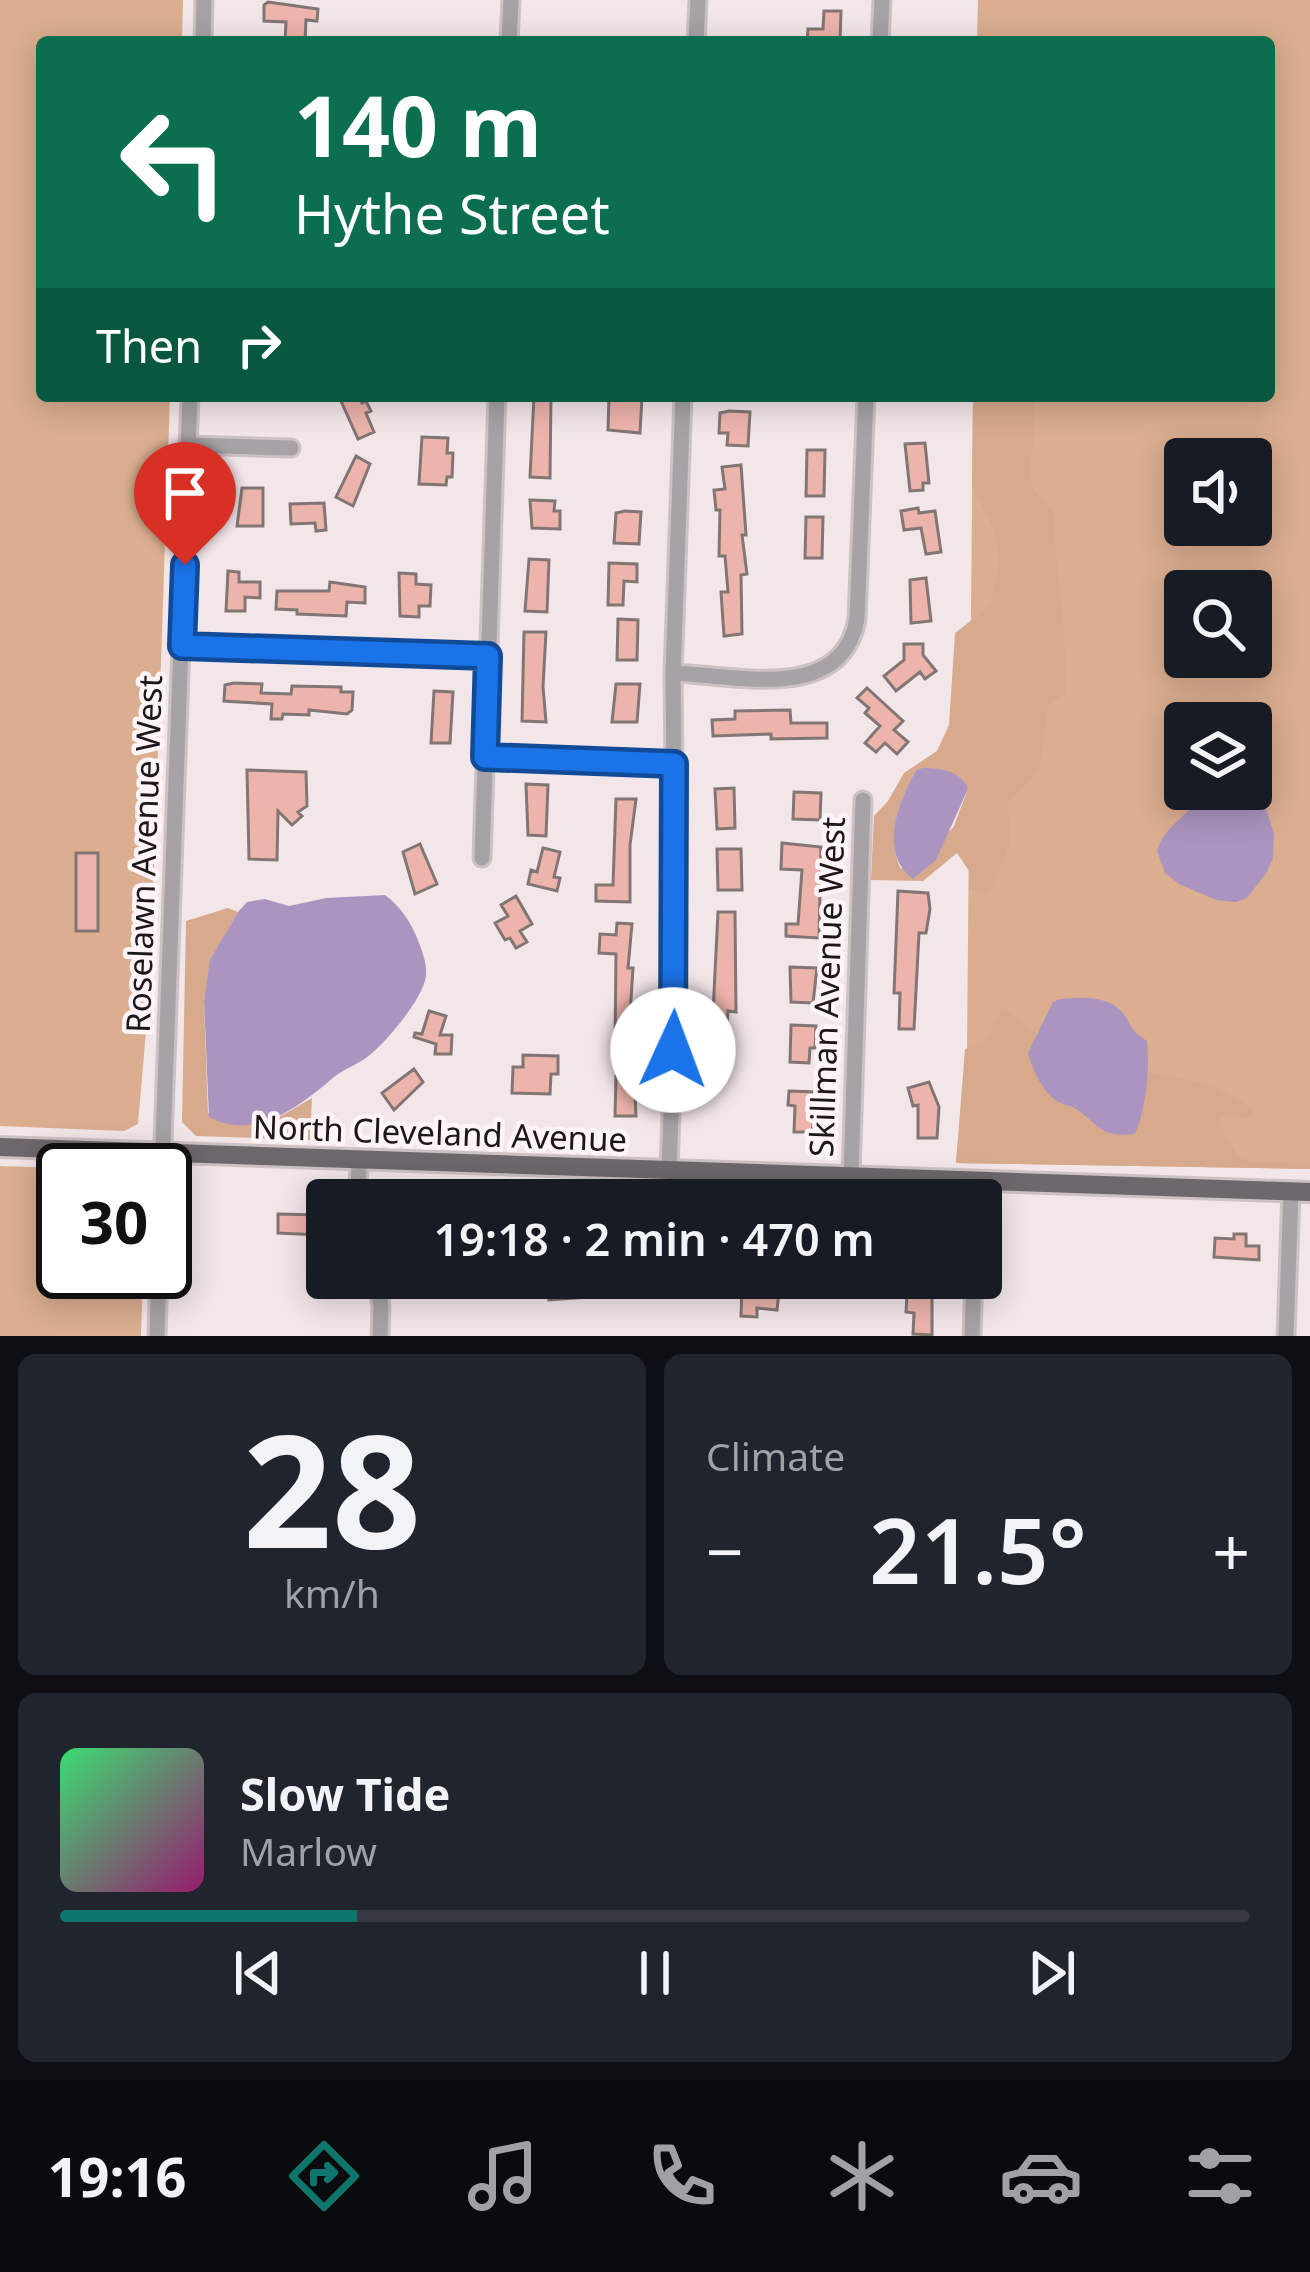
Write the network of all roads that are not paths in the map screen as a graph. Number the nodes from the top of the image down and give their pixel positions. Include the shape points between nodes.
1 (204, 0) edge
2 (511, 0) edge
3 (698, 0) edge
4 (882, 0) edge
5 (203, 36) edge
6 (509, 36) edge
7 (696, 36) edge
8 (880, 36) edge
9 (190, 402) edge
10 (497, 402) edge
11 (683, 402) edge
12 (866, 402) edge
13 (189, 445) junction
14 (291, 448) dead end
15 (182, 646) junction
16 (488, 656) junction
17 (673, 673) junction
18 (485, 757) junction
19 (674, 764) junction
20 (862, 800) dead end
21 (482, 858) dead end
22 (163, 1143) edge
23 (0, 1147) edge
24 (36, 1150) edge
25 (359, 1161) junction
26 (192, 1162) edge
27 (669, 1172) junction
28 (851, 1175) junction
29 (359, 1179) edge
30 (887, 1179) edge
31 (1002, 1189) edge
32 (1300, 1192) edge
33 (158, 1299) edge
34 (380, 1299) edge
35 (973, 1299) edge
36 (157, 1336) edge
37 (380, 1336) edge
38 (972, 1336) edge
39 (1286, 1336) edge

1 - 5 street
2 - 6 street
3 - 7 street
4 - 8 street
9 - 13 street, Roselawn Avenue West
10 - 16 street
11 - 17 street
12 - 17 street via 857,619 848,647 828,668 801,678
13 - 14 street
13 - 15 street, Roselawn Avenue West
15 - 16 street
15 - 22 street, Roselawn Avenue West
16 - 18 street
17 - 19 street
18 - 19 street
18 - 21 street
19 - 27 street
20 - 28 street, Skillman Avenue West
23 - 24 main road, North Cleveland Avenue
25 - 26 main road, North Cleveland Avenue
25 - 27 main road, North Cleveland Avenue
25 - 29 street
27 - 28 main road, North Cleveland Avenue
28 - 30 main road, North Cleveland Avenue
31 - 32 main road, North Cleveland Avenue
32 - 39 street
33 - 36 street
34 - 37 street
35 - 38 street

